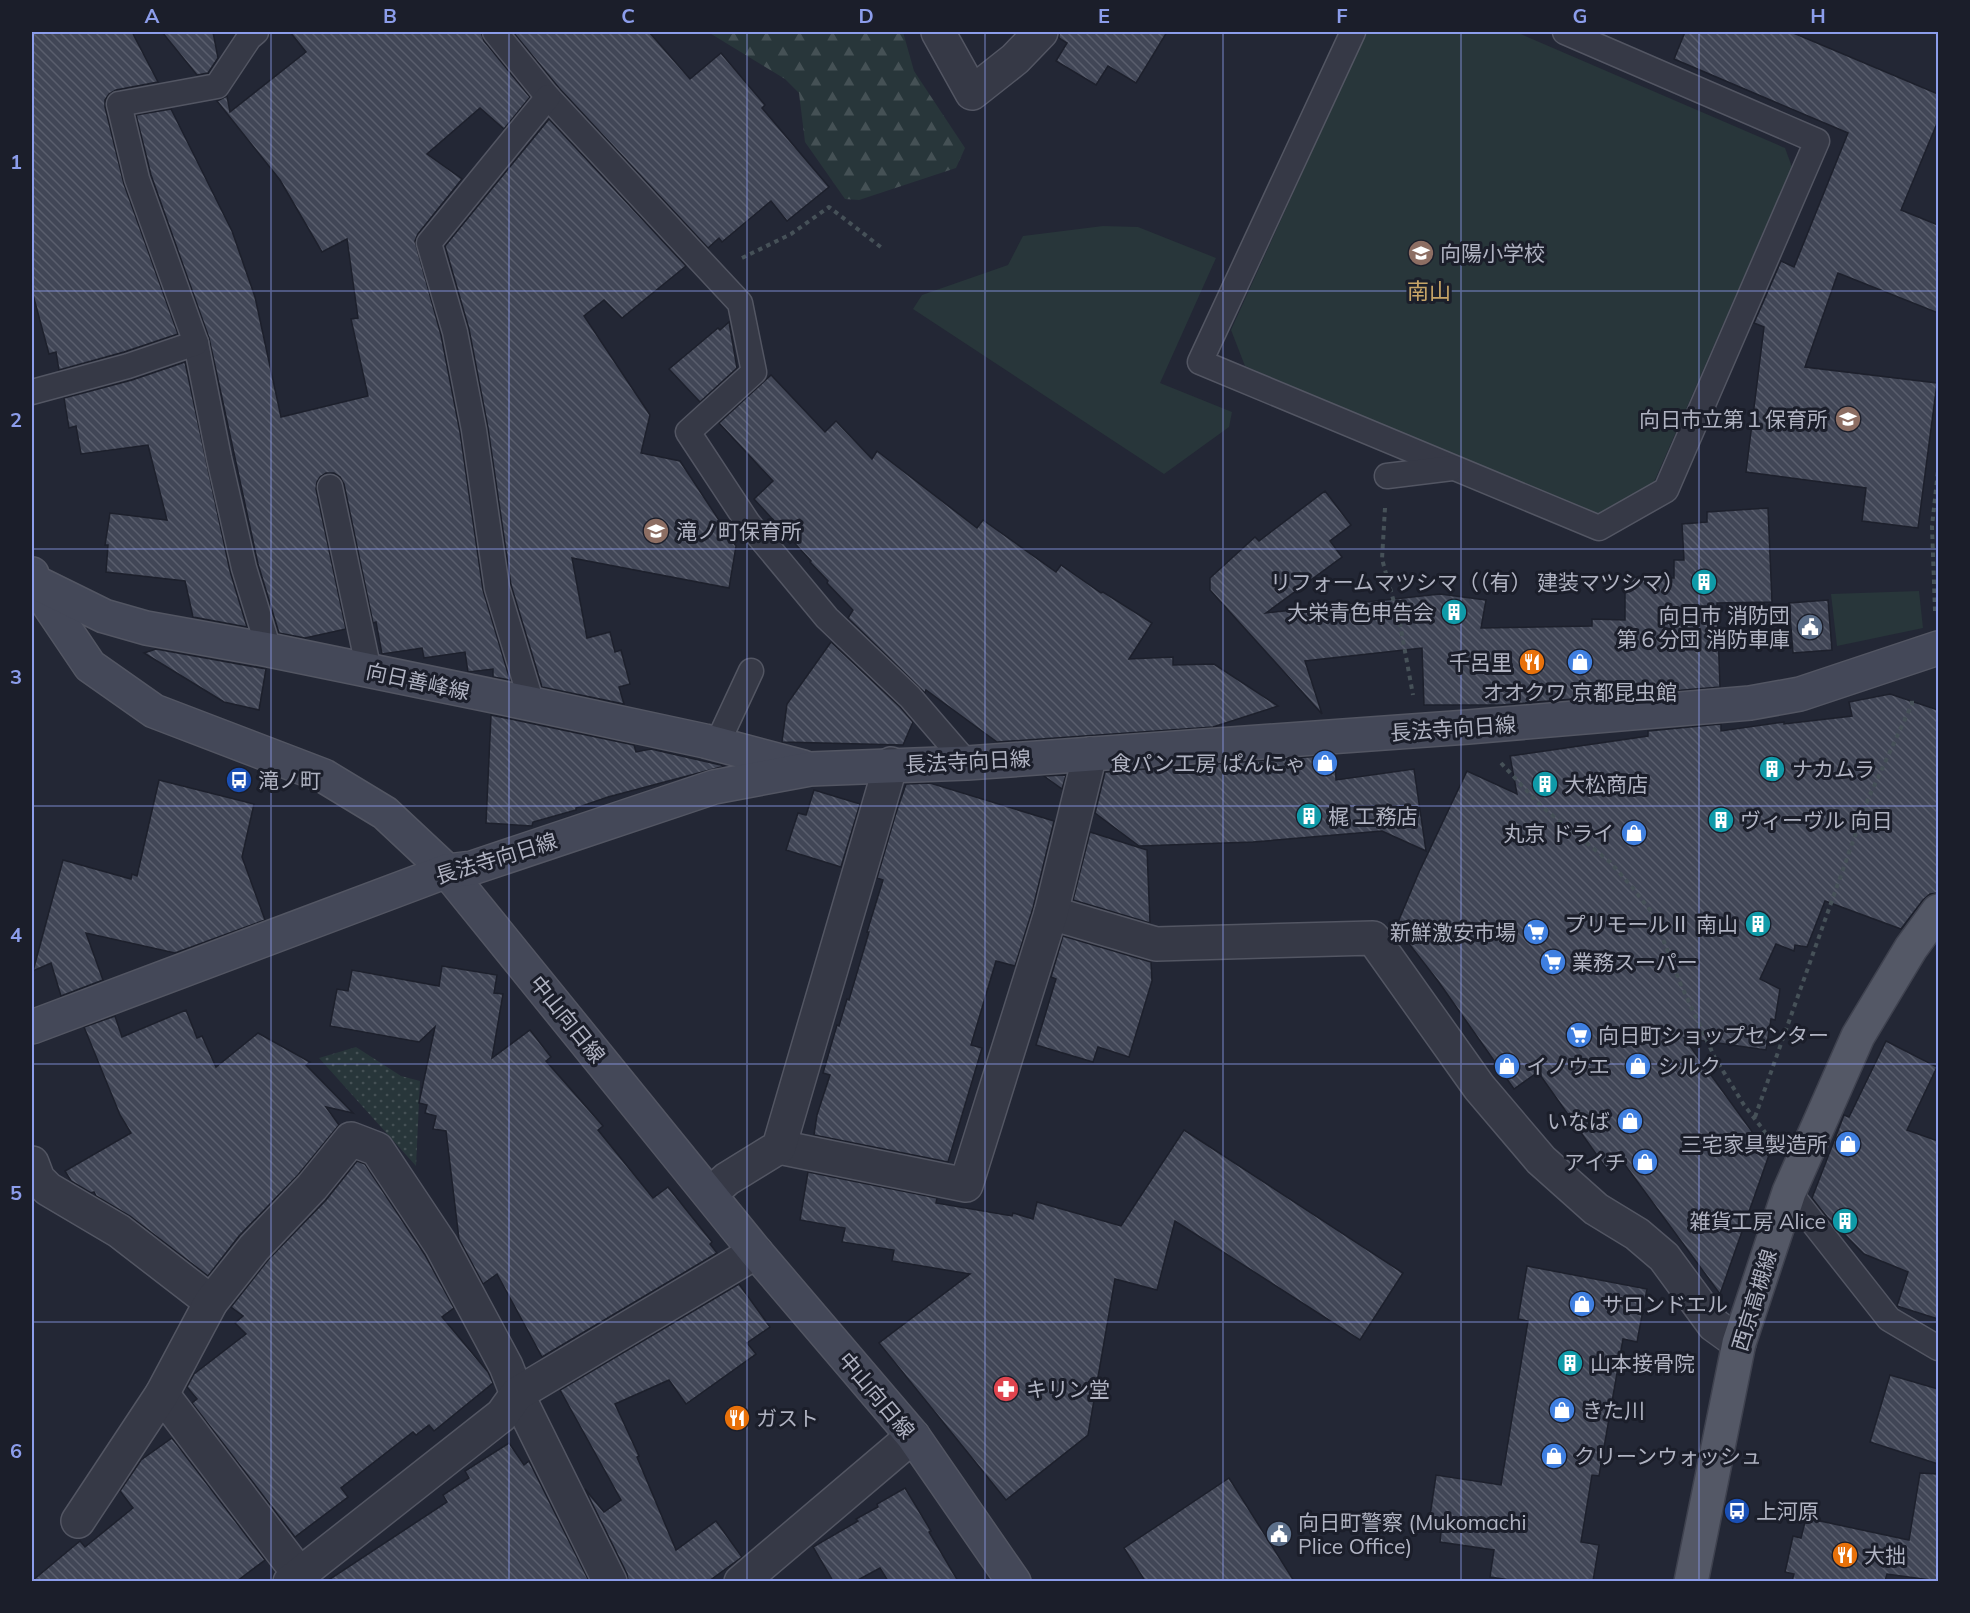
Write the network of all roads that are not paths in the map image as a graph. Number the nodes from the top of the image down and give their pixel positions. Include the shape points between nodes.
1 (495, 32) edge
2 (938, 32) edge
3 (1041, 32) edge
4 (1353, 32) edge
5 (1565, 32) edge
6 (250, 34) edge
7 (548, 97) junction
8 (196, 343) junction
9 (32, 392) edge
10 (1454, 468) junction
11 (1387, 476) road end
12 (330, 487) dead end
13 (32, 574) edge
14 (32, 580) edge
15 (1938, 648) edge
16 (269, 650) junction
17 (369, 671) junction
18 (751, 671) dead end
19 (532, 704) junction
20 (717, 744) junction
21 (1090, 754) junction
22 (967, 763) junction
23 (891, 765) junction
24 (810, 769) junction
25 (447, 871) junction
26 (1938, 911) edge
27 (1051, 913) junction
28 (32, 1027) edge
29 (779, 1147) junction
30 (32, 1163) edge
31 (1789, 1192) junction
32 (710, 1194) junction
33 (756, 1252) junction
34 (211, 1302) junction
35 (1739, 1343) junction
36 (1938, 1348) edge
37 (162, 1394) junction
38 (517, 1394) junction
39 (913, 1436) junction
40 (78, 1521) dead end
41 (757, 1576) edge
42 (295, 1578) edge
43 (610, 1581) edge
44 (1014, 1581) edge
45 (1691, 1581) edge

1 - 7 lane
2 - 3 street via 972,93 1015,59
4 - 10 lane via 1200,362
5 - 10 lane via 1817,141 1666,490 1599,528
6 - 8 lane via 218,86 119,104 136,179
7 - 19 lane via 429,243 455,332 497,588
7 - 22 lane via 740,303 754,372 688,432 748,523 827,618 910,697
8 - 9 lane
8 - 16 lane via 244,568
10 - 11 lane
12 - 17 lane
13 - 14 main road
14 - 16 main road, 向日善峰線 via 114,619
14 - 25 main road, 中山向日線 via 90,666 154,711 324,776 385,813
15 - 21 main road, 長法寺向日線 via 1800,694 1750,703
16 - 17 main road, 向日善峰線
17 - 19 main road, 向日善峰線
18 - 20 lane
19 - 20 main road, 向日善峰線
20 - 24 main road, 向日善峰線
21 - 22 main road, 長法寺向日線
21 - 27 street
22 - 23 main road, 長法寺向日線
23 - 24 main road, 長法寺向日線
23 - 29 street
24 - 25 main road, 長法寺向日線 via 714,788 472,867
25 - 28 main road, 長法寺向日線
25 - 32 main road, 中山向日線
26 - 31 main road, 西京高槻線 via 1858,1036
27 - 29 street via 966,1185
27 - 35 street via 1156,944 1373,939 1479,1087 1541,1160 1596,1209 1637,1234 1664,1257 1714,1325
29 - 32 street
30 - 34 street via 38,1179 48,1189 119,1231
31 - 35 main road, 西京高槻線
31 - 36 lane via 1889,1319
32 - 33 main road, 中山向日線
33 - 38 street
33 - 39 main road, 中山向日線
34 - 37 street
34 - 38 street via 351,1139 377,1149 441,1245
35 - 45 main road, 西京高槻線
37 - 40 street
37 - 42 street
38 - 42 street via 502,1415
38 - 43 street
39 - 41 street
39 - 44 main road, 中山向日線

